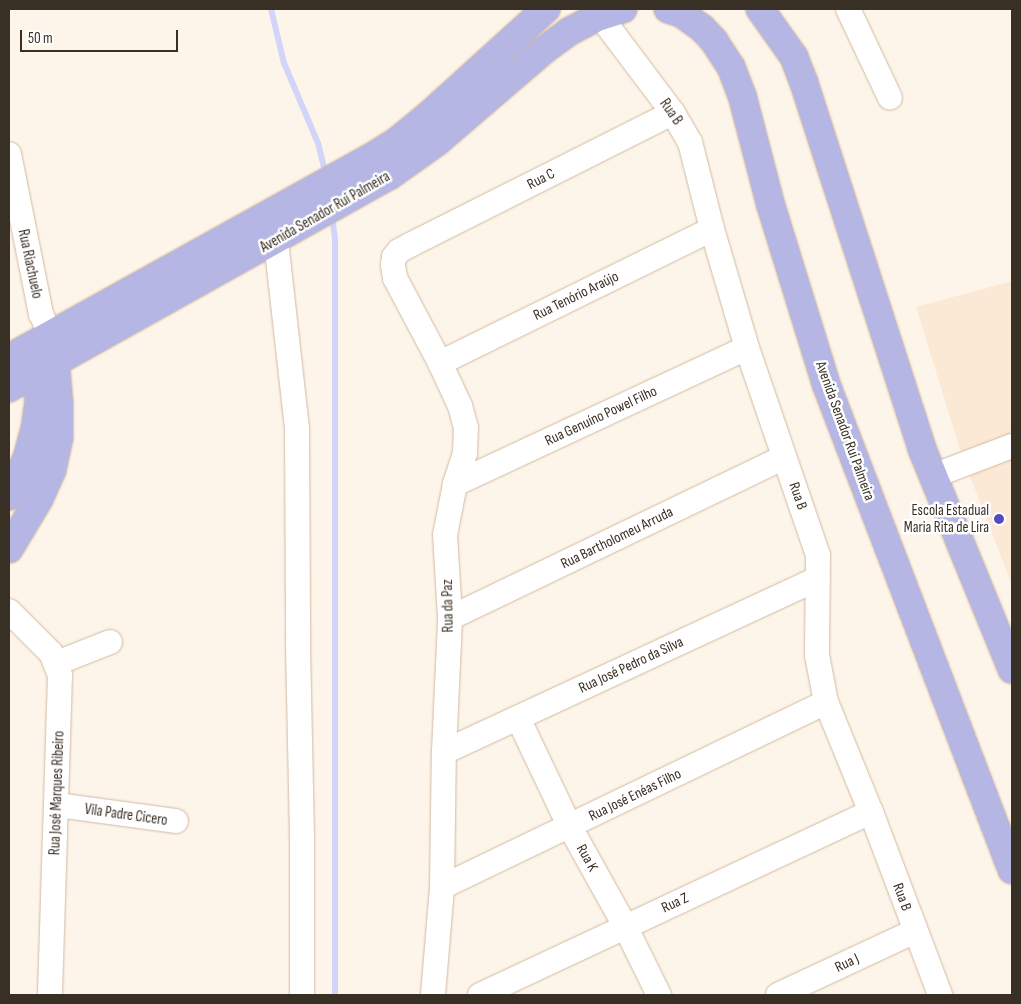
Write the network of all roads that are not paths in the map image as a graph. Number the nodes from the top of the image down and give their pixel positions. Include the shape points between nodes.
1 (546, 9) edge
2 (668, 9) edge
3 (760, 9) edge
4 (848, 9) edge
5 (611, 12) edge
6 (890, 98) dead end
7 (673, 113) junction
8 (9, 154) edge
9 (379, 167) junction
10 (12, 192) edge
11 (286, 224) junction
12 (712, 229) junction
13 (410, 245) joint
14 (203, 250) junction
15 (214, 275) junction
16 (42, 332) junction
17 (747, 348) junction
18 (9, 358) edge
19 (440, 363) junction
20 (47, 368) junction
21 (9, 388) edge
22 (9, 399) edge
23 (36, 429) junction
24 (1012, 446) edge
25 (784, 457) junction
26 (933, 476) junction
27 (455, 484) junction
28 (9, 496) edge
29 (9, 549) edge
30 (818, 578) junction
31 (9, 611) edge
32 (450, 618) junction
33 (110, 642) dead end
34 (57, 663) junction
35 (1012, 669) edge
36 (826, 702) junction
37 (518, 718) junction
38 (444, 752) junction
39 (67, 806) junction
40 (871, 812) junction
41 (176, 821) dead end
42 (570, 827) junction
43 (1012, 870) edge
44 (442, 887) junction
45 (625, 926) junction
46 (915, 931) junction
47 (50, 995) edge
48 (302, 995) edge
49 (434, 995) edge
50 (480, 995) edge
51 (659, 995) edge
52 (778, 995) edge
53 (940, 995) edge

1 - 9 main road, Avenida Senador Rui Palmeira via 430,115
2 - 43 main road, Avenida Senador Rui Palmeira via 681,13 702,28 731,67 826,384
3 - 26 main road via 794,57 804,83
4 - 6 street
5 - 7 street, Rua B
5 - 9 main road, Avenida Senador Rui Palmeira via 570,31 544,50 438,142
7 - 12 street, Rua B via 690,142
7 - 13 street, Rua C
8 - 10 street, Rua Riachuelo
9 - 11 main road, Avenida Senador Rui Palmeira
10 - 16 street, Rua Riachuelo
11 - 14 main road, Avenida Senador Rui Palmeira
11 - 15 main road, Avenida Senador Rui Palmeira
11 - 48 street via 297,429
12 - 17 street, Rua B
12 - 19 street, Rua Tenório Araújo
13 - 19 street, Rua da Paz via 394,257 395,278
14 - 15 main road
14 - 16 main road, Avenida Senador Rui Palmeira
15 - 20 main road, Avenida Senador Rui Palmeira
16 - 18 main road, Avenida Senador Rui Palmeira
16 - 20 main road
17 - 25 street, Rua B
17 - 27 street, Rua Genuíno Powel Filho
19 - 27 street, Rua da Paz via 460,406 466,428 465,453
20 - 21 main road, Avenida Senador Rui Palmeira
20 - 23 main road
20 - 29 main road via 59,437 52,470
22 - 23 main road via 21,405
23 - 28 main road
24 - 26 street
25 - 30 street, Rua B via 818,554
25 - 32 street, Rua Bartholomeu Arruda
26 - 35 main road
27 - 32 street, Rua da Paz via 445,535
30 - 36 street, Rua B via 817,655
30 - 37 street, Rua José Pedro da Silva
31 - 34 street
32 - 38 street, Rua da Paz
33 - 34 street
34 - 39 street, Rua José Marques Ribeiro
36 - 40 street, Rua B
36 - 42 street, Rua José Enéas Filho
37 - 38 street, Rua José Pedro da Silva
37 - 42 street, Rua K
38 - 44 street, Rua da Paz
39 - 41 street, Vila Padre Cicero
39 - 47 street, Rua José Marques Ribeiro
40 - 45 street, Rua Z
40 - 46 street, Rua B
42 - 44 street, Rua José Enéas Filho
42 - 45 street, Rua K
44 - 49 street, Rua da Paz
45 - 50 street, Rua Z
45 - 51 street, Rua K
46 - 52 street, Rua J
46 - 53 street, Rua B

